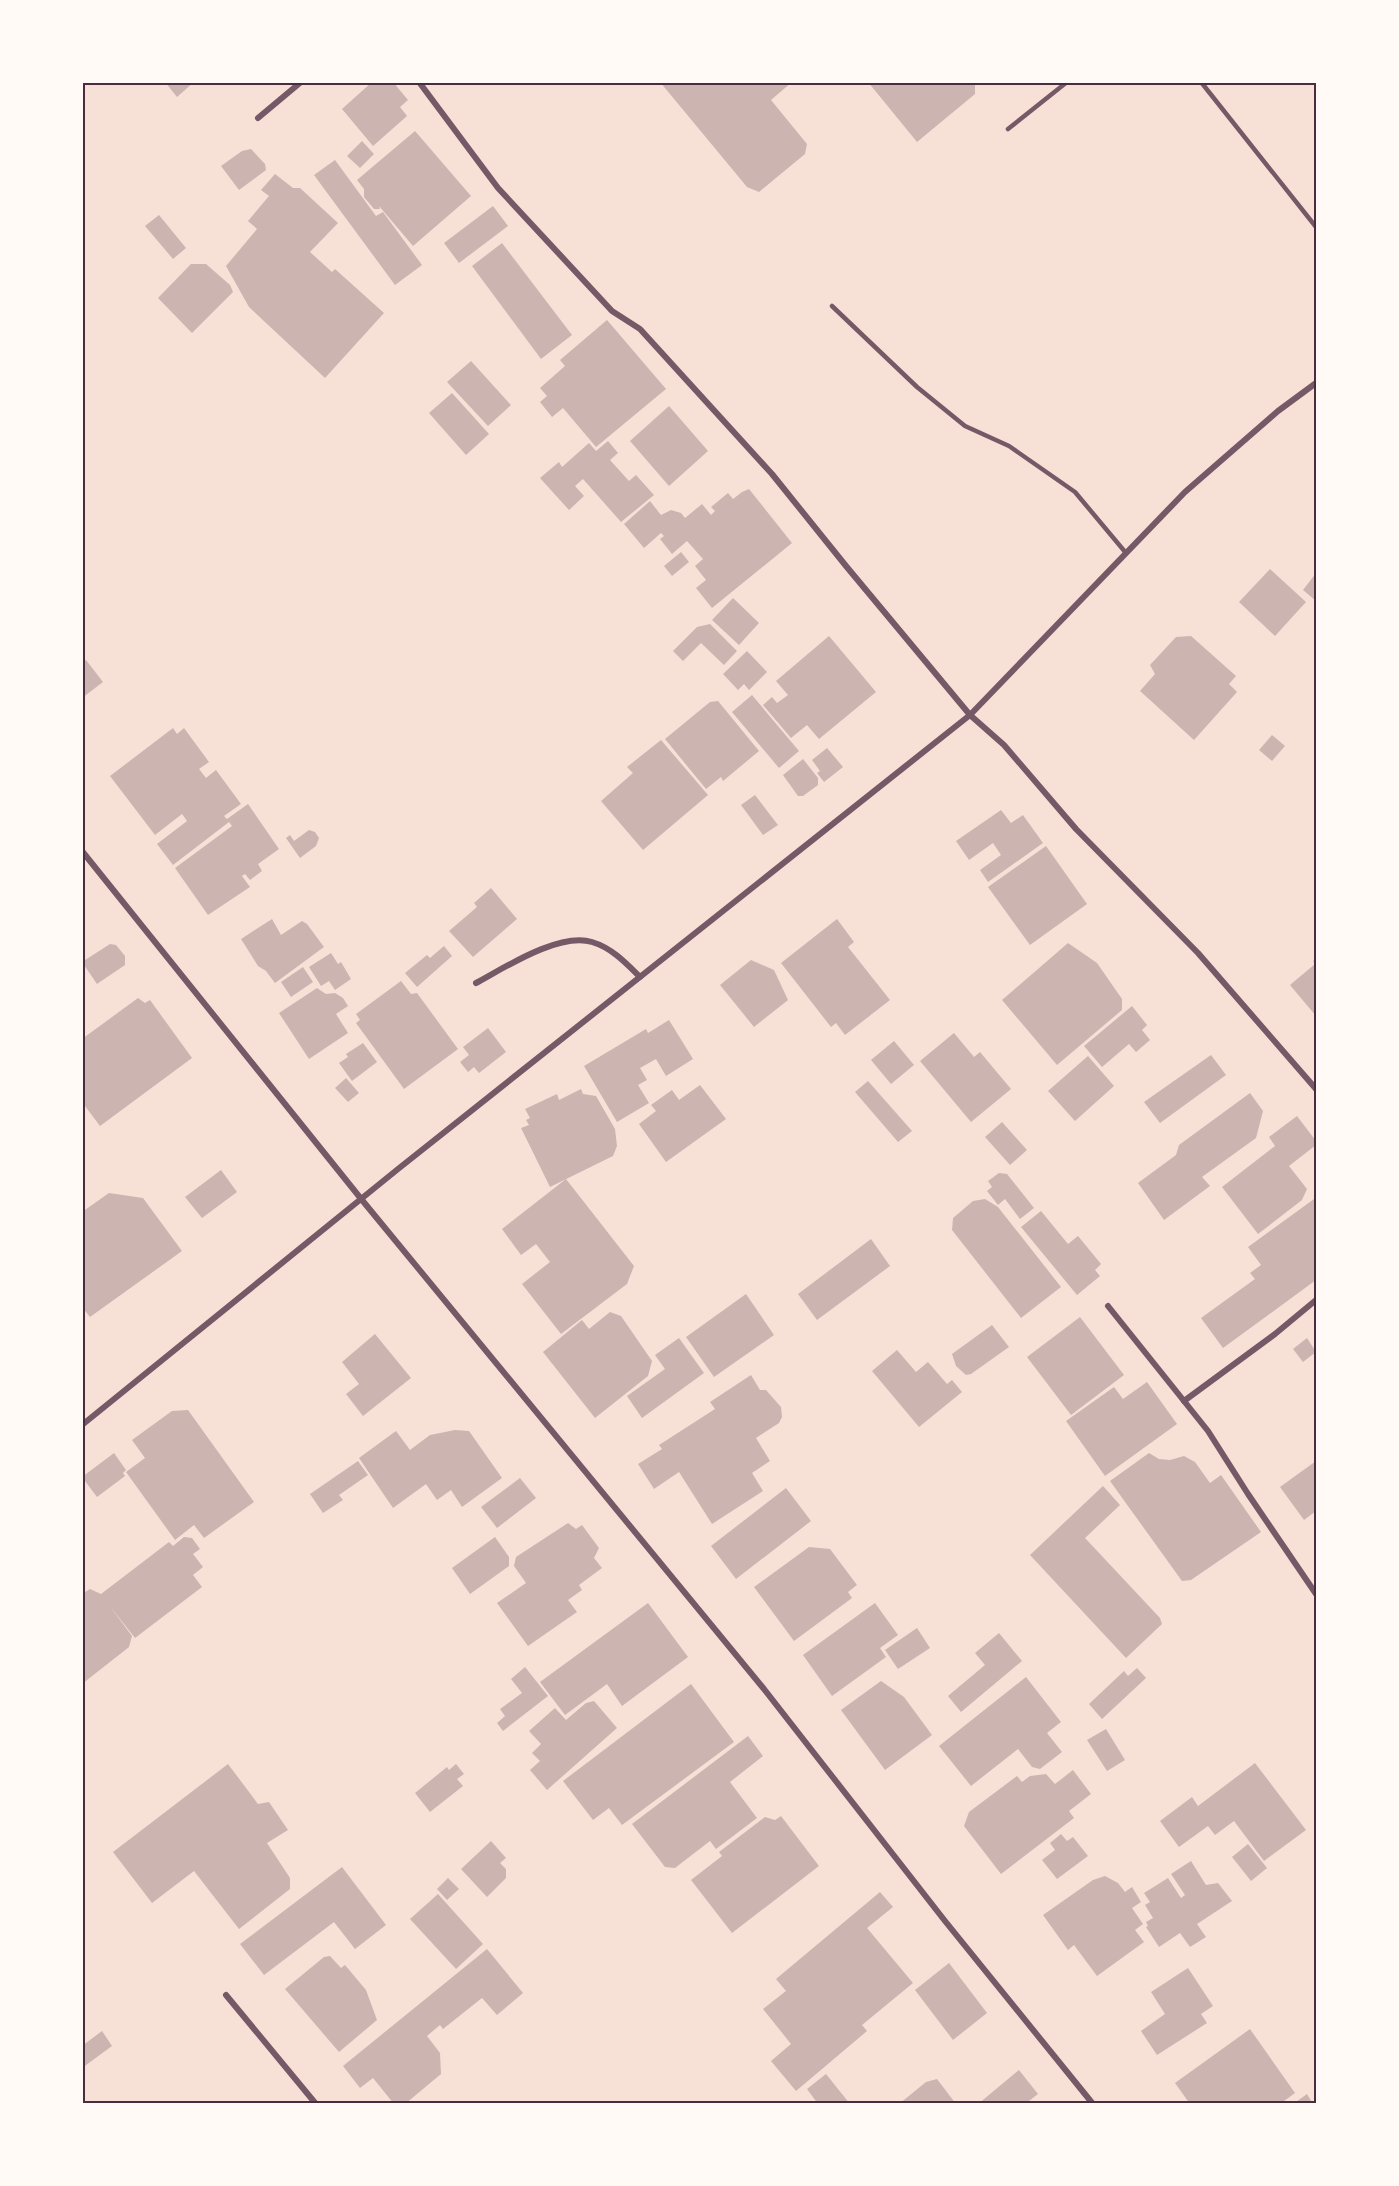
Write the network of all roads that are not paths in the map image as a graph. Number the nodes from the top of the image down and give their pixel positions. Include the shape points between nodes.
1 (301, 82) edge
2 (419, 82) edge
3 (1067, 82) edge
4 (1200, 82) edge
5 (258, 118) dead end
6 (1008, 129) dead end
7 (1317, 227) edge
8 (832, 306) dead end
9 (1317, 383) edge
10 (1126, 553) junction
11 (970, 715) junction
12 (82, 851) edge
13 (640, 977) junction
14 (476, 983) dead end
15 (1317, 1089) edge
16 (362, 1200) junction
17 (1317, 1300) edge
18 (1107, 1306) dead end
19 (1184, 1401) junction
20 (82, 1425) edge
21 (1317, 1594) edge
22 (226, 1995) dead end
23 (316, 2103) edge
24 (1093, 2103) edge

1 - 5 street
2 - 11 street via 498,188 612,311 640,329 772,474
3 - 6 lane
4 - 7 lane
8 - 10 lane via 964,426 1010,446 1075,492
9 - 10 street via 1278,411 1185,492
10 - 11 street
11 - 13 street
11 - 15 street via 1004,745 1076,829 1198,953
12 - 16 street
13 - 14 street via 619,955 590,941 560,942
13 - 16 street
16 - 20 street
16 - 24 street via 764,1689
17 - 19 street
18 - 19 street
19 - 21 street
22 - 23 street

